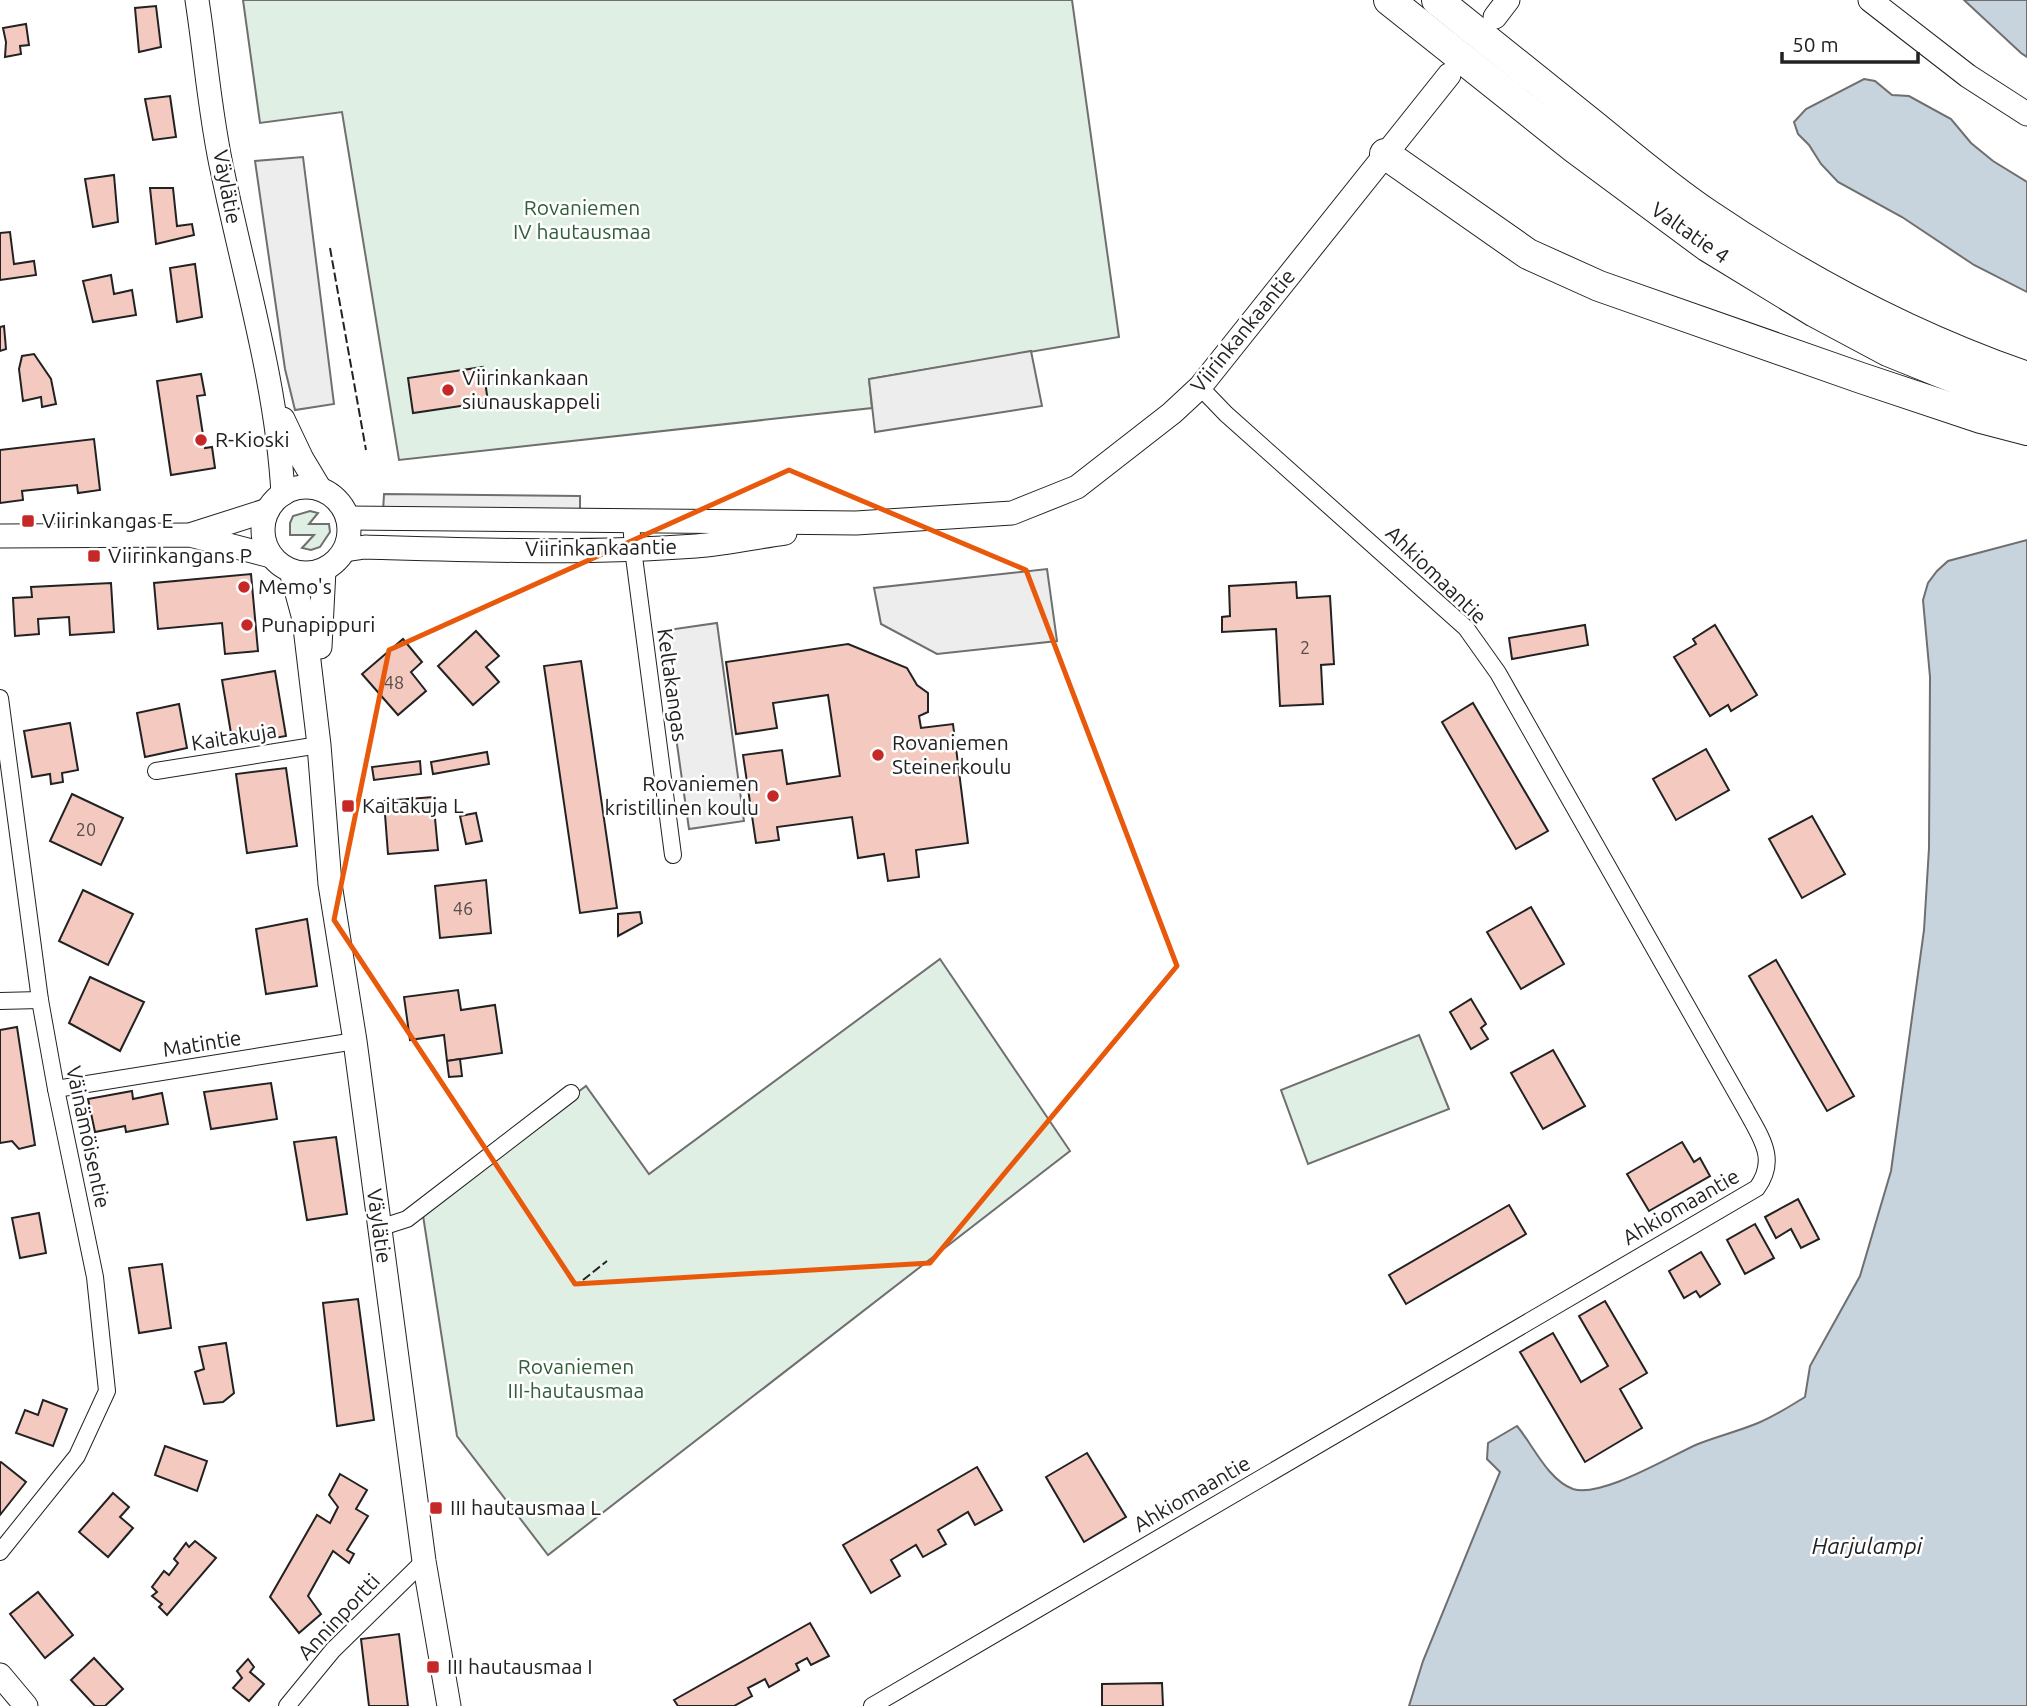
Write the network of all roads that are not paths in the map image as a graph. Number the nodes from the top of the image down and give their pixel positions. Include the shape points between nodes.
1 (197, 0) edge
2 (1389, 0) edge
3 (1437, 0) edge
4 (1870, 0) edge
5 (1449, 75) dead end
6 (2027, 114) edge
7 (1385, 154) junction
8 (267, 373) junction
9 (2027, 377) edge
10 (1200, 387) junction
11 (2027, 407) edge
12 (2027, 430) edge
13 (320, 489) junction
14 (275, 502) junction
15 (348, 518) junction
16 (631, 521) junction
17 (856, 523) junction
18 (190, 535) junction
19 (0, 536) edge
20 (633, 549) junction
21 (345, 550) junction
22 (271, 555) junction
23 (324, 570) junction
24 (291, 571) junction
25 (0, 698) edge
26 (319, 745) junction
27 (156, 771) dead end
28 (673, 855) dead end
29 (40, 999) junction
30 (0, 1001) edge
31 (355, 1041) junction
32 (56, 1089) junction
33 (571, 1093) dead end
34 (379, 1228) junction
35 (0, 1552) edge
36 (424, 1561) junction
37 (0, 1675) edge
38 (26, 1706) edge
39 (288, 1706) edge
40 (449, 1706) edge
41 (872, 1706) edge

1 - 8 street, Väylätie via 222,171
2 - 11 highway, Valtatie 4 via 1707,246 1888,351
3 - 9 highway, Valtatie 4 via 1649,171 1758,247 1915,333
4 - 6 street via 1968,76
5 - 7 street, Viirinkankaantie
7 - 10 street, Viirinkankaantie
7 - 12 highway via 1528,254 1599,286 1873,382
8 - 13 street, Väylätie via 286,429
8 - 14 street, Väylätie via 280,455
10 - 17 street, Viirinkankaantie via 1077,487 1012,513
10 - 41 street, Ahkiomaantie via 1465,628 1498,673 1746,1110 1769,1161 1766,1176 1757,1188
13 - 14 street via 295,488
13 - 15 street via 342,505
14 - 18 street
14 - 22 street via 263,529
15 - 16 street, Viirinkankaantie
15 - 21 street
16 - 17 street, Viirinkankaantie
16 - 20 street, Keltakangas
17 - 20 street, Viirinkankaantie via 698,546
18 - 19 street
18 - 22 street
20 - 21 street, Viirinkankaantie
20 - 28 street, Keltakangas
21 - 23 street
22 - 24 street
23 - 24 street
23 - 26 street, Väylätie
24 - 26 street, Väylätie via 304,619
25 - 29 street, Väinämöisentie
26 - 27 street, Kaitakuja
26 - 31 street, Väylätie via 330,884
29 - 30 street
29 - 32 street, Väinämöisentie
31 - 32 street, Matintie
31 - 34 street, Väylätie
32 - 35 street, Väinämöisentie via 95,1277 107,1391 77,1455
33 - 34 street via 407,1219
34 - 36 street, Väylätie
36 - 39 street, Anninportti via 333,1650
36 - 40 street, Väylätie
37 - 38 street

